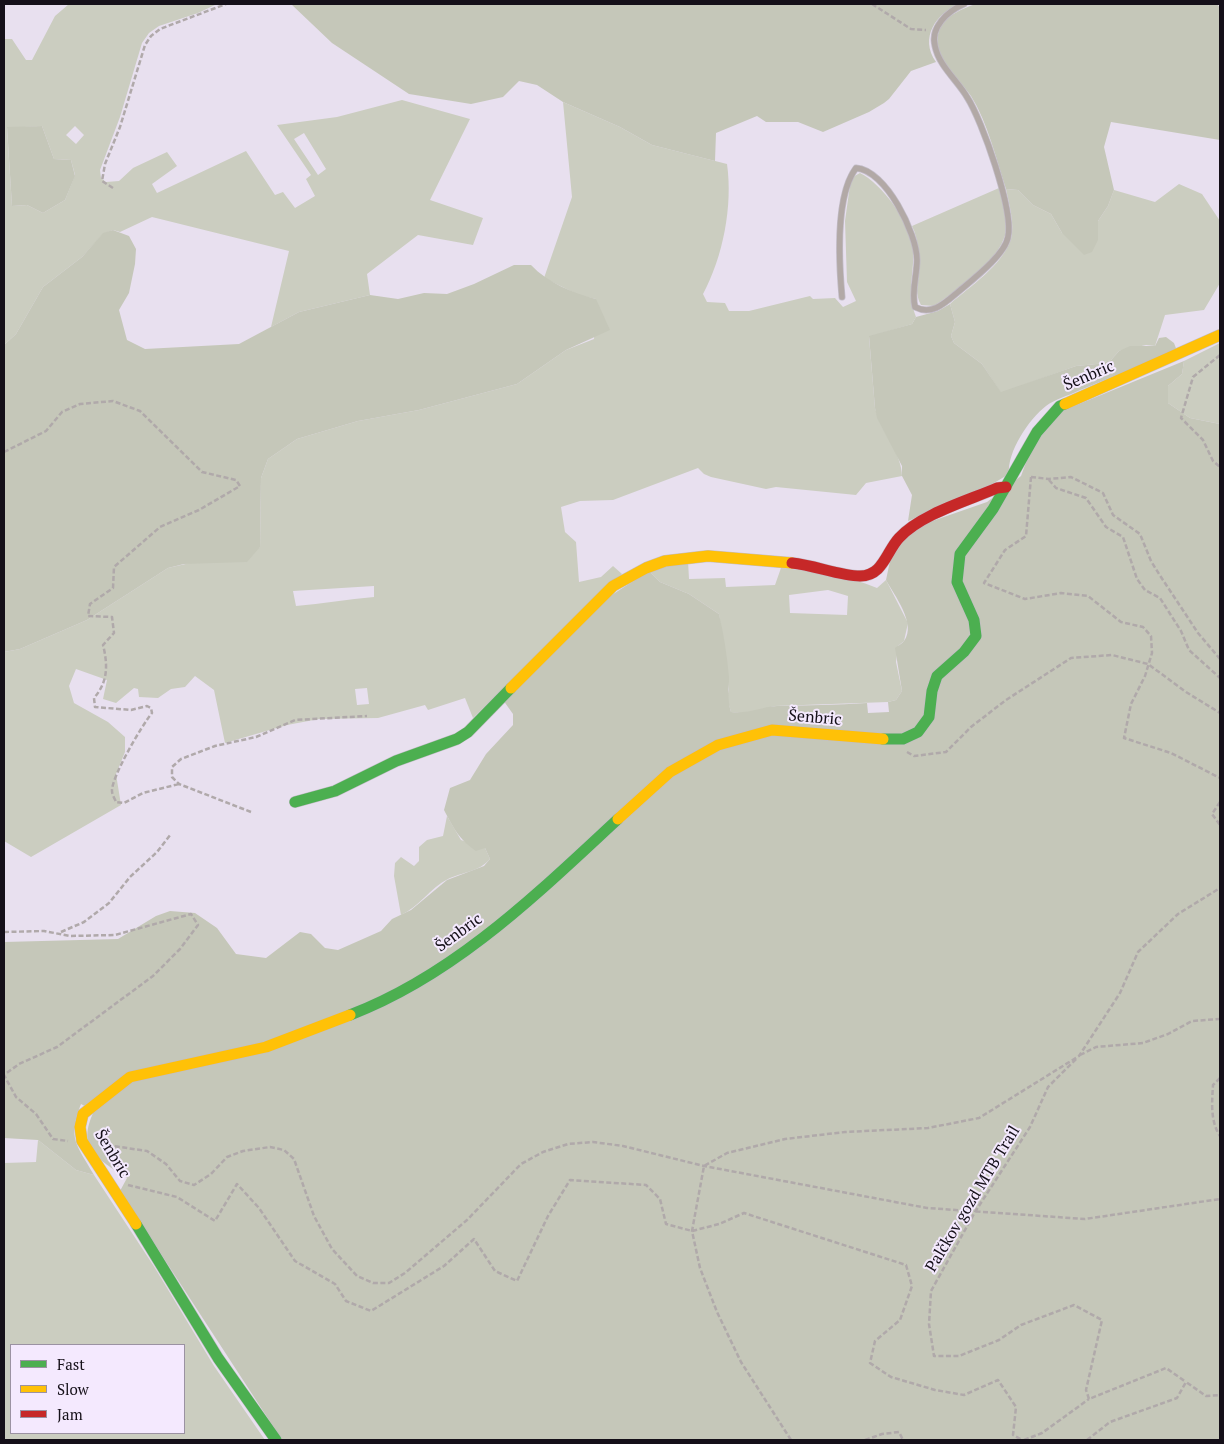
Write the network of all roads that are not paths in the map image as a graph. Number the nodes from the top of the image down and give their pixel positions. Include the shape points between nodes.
1 (964, 4) edge
2 (842, 297) dead end
3 (1220, 335) edge
4 (1006, 487) junction
5 (295, 802) dead end
6 (276, 1440) edge

1 - 2 lane via 952,9 935,31 934,45 940,61 968,98 981,124 1004,192 1009,220 1008,238 995,258 944,304 923,311 915,307 913,299 917,260 914,241 889,192 874,175 856,168 850,176 842,219 839,266
3 - 4 street, Šenbric via 1060,406 1037,432
4 - 5 street via 916,523 898,538 883,565 860,576 804,564 708,556 665,561 646,568 613,586 468,732 396,761 335,791
4 - 6 street, Šenbric via 960,554 957,582 974,620 976,636 964,652 937,676 929,716 918,732 903,739 772,730 718,745 670,772 517,912 448,962 379,1004 266,1047 130,1078 83,1114 80,1127 82,1141 218,1358

